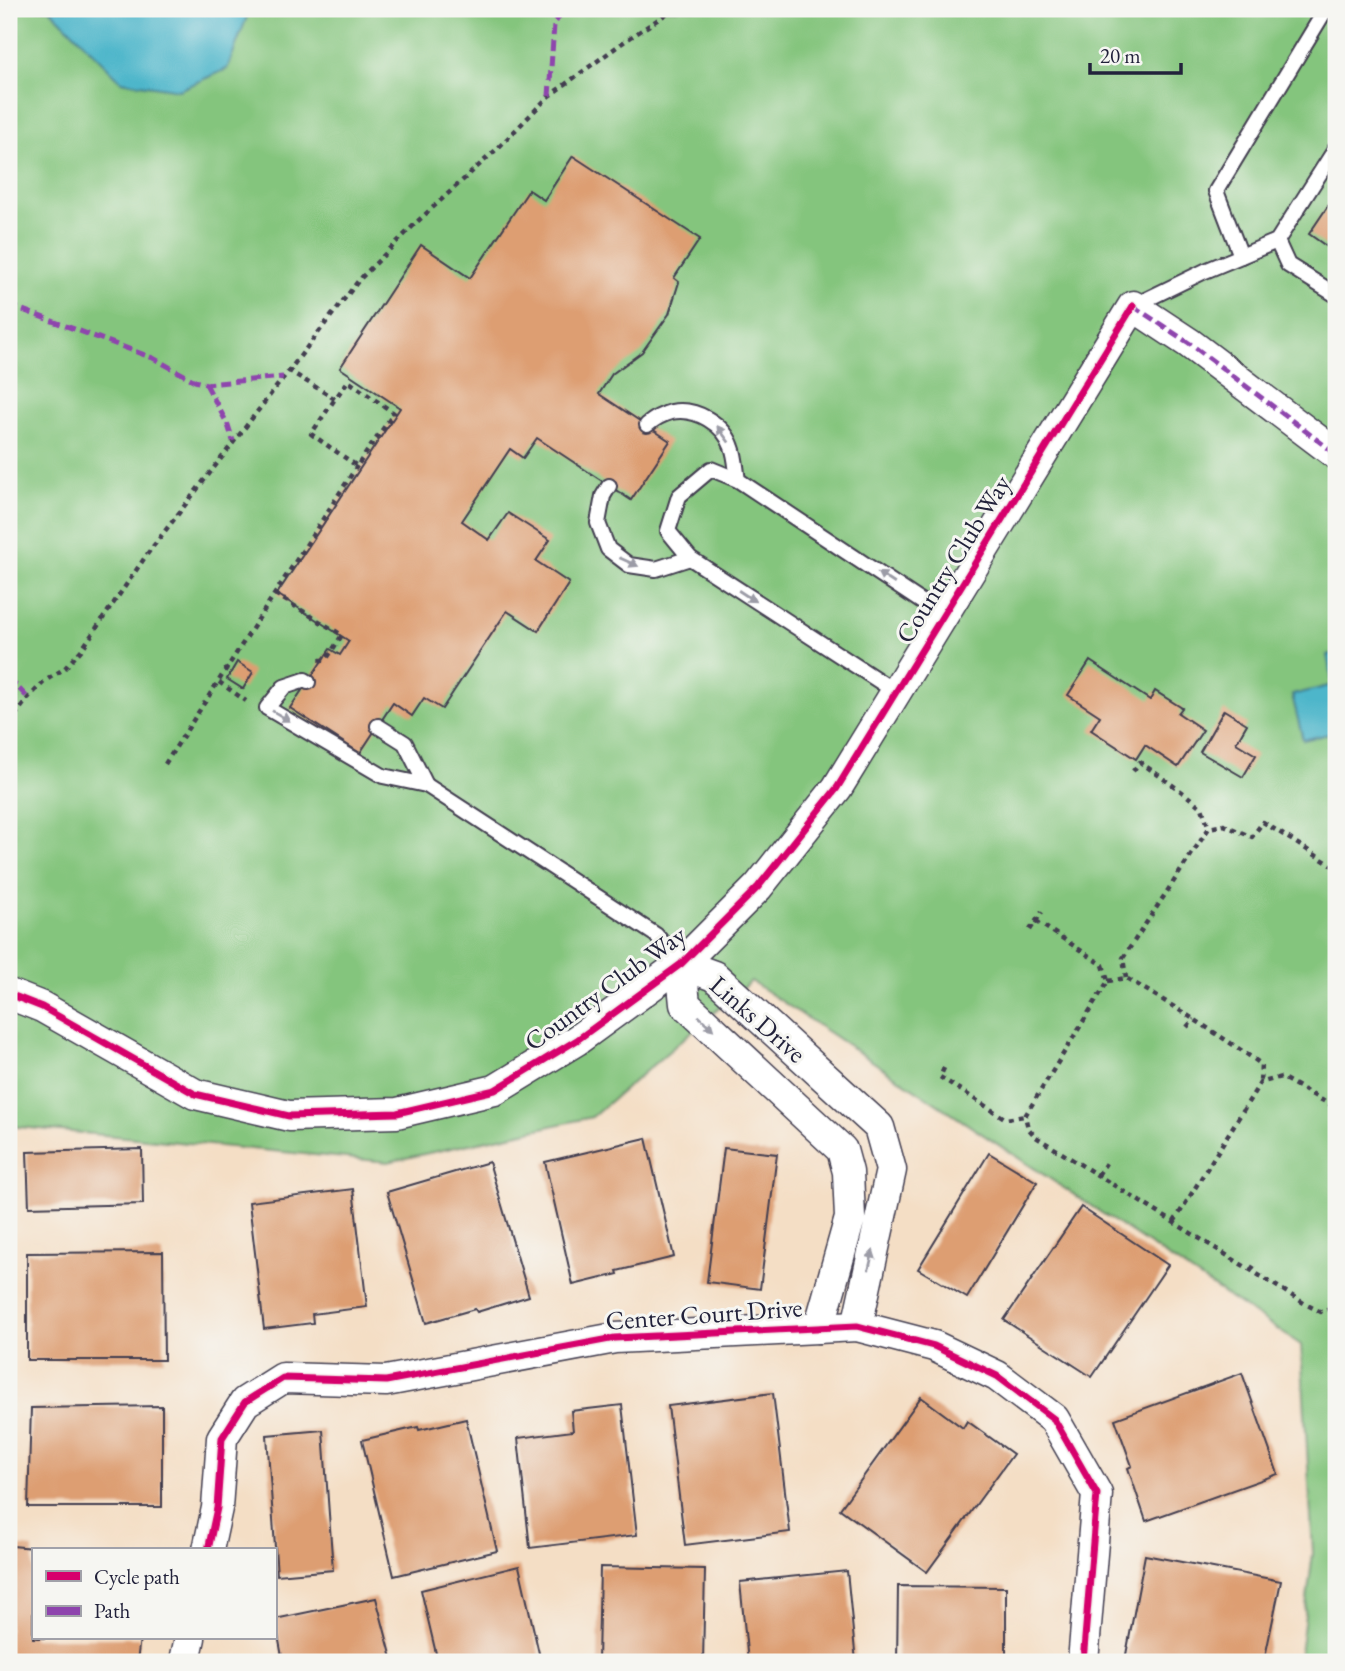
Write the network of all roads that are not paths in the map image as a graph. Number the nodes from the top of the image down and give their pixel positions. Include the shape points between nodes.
1 (1326, 9) edge
2 (1336, 148) edge
3 (1277, 241) junction
4 (1241, 256) junction
5 (1336, 295) edge
6 (1133, 306) junction
7 (647, 425) dead end
8 (1336, 454) edge
9 (738, 480) junction
10 (609, 486) dead end
11 (690, 558) junction
12 (943, 616) junction
13 (308, 682) dead end
14 (896, 692) junction
15 (378, 726) dead end
16 (426, 785) junction
17 (681, 964) junction
18 (9, 974) edge
19 (9, 994) edge
20 (42, 1007) junction
21 (889, 1177) junction
22 (848, 1181) junction
23 (857, 1326) junction
24 (819, 1328) junction
25 (208, 1548) edge
26 (190, 1640) edge
27 (187, 1662) edge
28 (1083, 1662) edge

1 - 4 lane via 1216,191
2 - 3 lane
3 - 4 lane
3 - 5 lane via 1288,265
4 - 6 lane
6 - 8 street via 1189,342
6 - 12 street, Country Club Way
9 -> 7 lane via 732,446 719,425 696,413 678,412
9 - 11 lane via 711,469 679,496 668,531
12 -> 9 lane
10 -> 11 lane via 598,523 608,549 629,565 656,569
11 -> 14 lane
12 - 14 street, Country Club Way
13 -> 16 lane via 284,687 268,708 383,776
14 - 17 street, Country Club Way via 814,818 758,887
15 - 16 lane via 405,743
16 - 17 lane via 656,935
17 - 20 street, Country Club Way via 577,1040 495,1090 397,1113 289,1116 195,1094
17 - 21 street, Links Drive via 714,975 879,1127
17 -> 22 street, Links Drive via 685,1003 842,1150
18 - 20 street, Country Club Way
19 - 20 street, Country Club Way
21 - 22 street
23 -> 21 street, Links Drive
22 - 24 street, Links Drive via 850,1218
23 - 24 street, Center Court Drive
23 - 28 street, Center Court Drive via 934,1346 997,1376 1054,1419 1097,1494
24 - 25 street, Center Court Drive via 615,1338 386,1381 282,1378 245,1402 222,1438 217,1508
26 - 27 street

